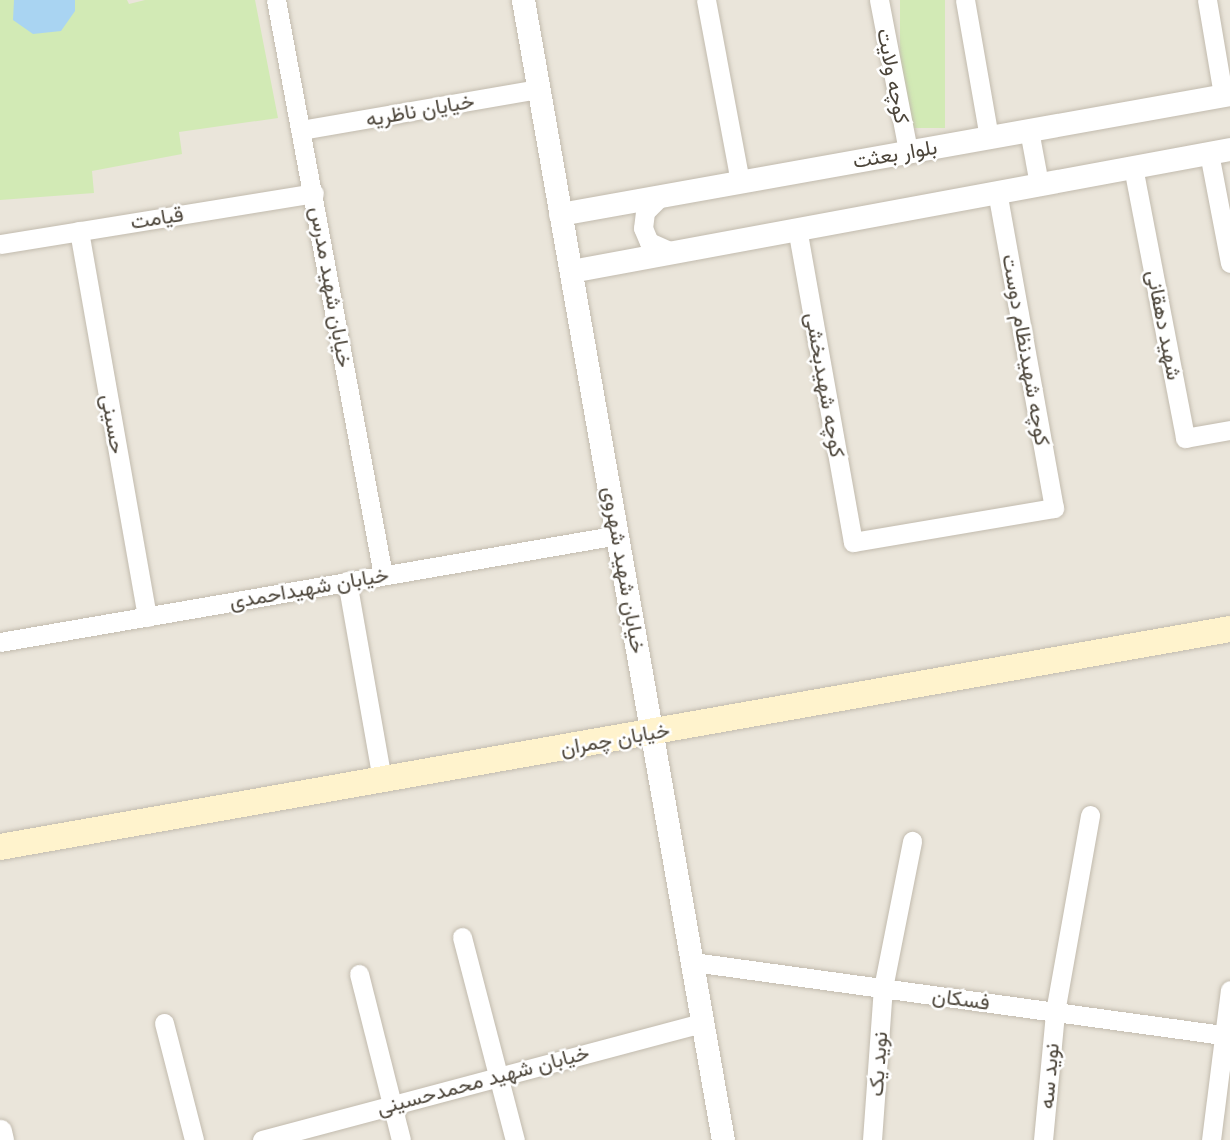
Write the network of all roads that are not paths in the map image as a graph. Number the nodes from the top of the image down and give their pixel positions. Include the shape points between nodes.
1 (276, 0) edge
2 (523, 0) edge
3 (706, 0) edge
4 (879, 0) edge
5 (965, 0) edge
6 (1206, 0) edge
7 (539, 89) junction
8 (1227, 95) edge
9 (301, 130) junction
10 (1029, 130) junction
11 (989, 137) junction
12 (908, 151) junction
13 (1220, 151) edge
14 (1133, 167) junction
15 (740, 181) junction
16 (1040, 184) junction
17 (998, 192) junction
18 (314, 193) junction
19 (660, 197) junction
20 (560, 214) junction
21 (797, 228) junction
22 (79, 231) junction
23 (0, 244) edge
24 (671, 252) junction
25 (1230, 263) edge
26 (571, 271) junction
27 (1230, 430) edge
28 (618, 535) junction
29 (853, 542) joint
30 (383, 575) junction
31 (347, 581) junction
32 (147, 617) junction
33 (1230, 629) edge
34 (0, 642) edge
35 (651, 733) junction
36 (382, 779) junction
37 (1090, 815) dead end
38 (912, 841) dead end
39 (0, 847) edge
40 (462, 937) dead end
41 (693, 962) junction
42 (359, 974) dead end
43 (883, 988) junction
44 (1230, 989) edge
45 (1055, 1012) junction
46 (704, 1022) junction
47 (164, 1023) dead end
48 (1226, 1036) edge
49 (498, 1076) junction
50 (391, 1105) junction
51 (0, 1131) edge
52 (2, 1140) edge
53 (194, 1140) edge
54 (262, 1140) edge
55 (401, 1140) edge
56 (515, 1140) edge
57 (723, 1140) edge
58 (872, 1140) edge
59 (1043, 1140) edge
60 (1211, 1140) edge

1 - 9 street, خیابان شهید مدرس
2 - 7 street, خیابان شهید شهروی
3 - 15 street
4 - 12 street, کوچه ولایت
5 - 11 street
6 - 8 street
7 - 9 street, خیایان ناظریه
7 - 20 street, خیابان شهید شهروی
8 - 10 street, بلوار بعثت
9 - 18 street, خیابان شهید مدرس
10 - 11 street, بلوار بعثت
10 - 16 street
11 - 12 street, بلوار بعثت
12 - 15 street, بلوار بعثت
13 - 14 street
13 - 25 street
14 - 16 street
14 - 27 street, شهید دهقانی via 1185,438
15 - 19 street, بلوار بعثت
16 - 17 street
17 - 21 street
17 - 29 street, کوچه شهیدنظام دوست via 1054,508
18 - 22 street, قیامت
18 - 30 street, خیابان شهید مدرس
19 - 20 street, بلوار بعثت
19 - 24 street via 645,212 643,228 649,242
20 - 26 street, خیابان شهید شهروی
21 - 24 street
21 - 29 street, کوچه شهیدبخشی
22 - 23 street, قیامت
22 - 32 street, حسینی
24 - 26 street
26 - 28 street, خیابان شهید شهروی
28 - 30 street, خیابان شهیداحمدی
28 - 35 street, خیابان شهید شهروی
30 - 31 street, خیابان شهیداحمدی
31 - 32 street, خیابان شهیداحمدی
31 - 36 street
32 - 34 street, خیابان شهیداحمدی
33 - 35 main road, خیابان چمران
35 - 36 main road, خیابان چمران
35 - 41 street, خیابان شهید شهروی
36 - 39 main road, خیابان چمران
37 - 45 street, نوید سه
38 - 43 street, نوید یک
40 - 49 street
41 - 43 street, فسکان
41 - 46 street, خیابان شهید شهروی
42 - 50 street
43 - 45 street, فسکان
43 - 58 street, نوید یک
44 - 48 street
45 - 48 street, فسکان
45 - 59 street, نوید سه
46 - 49 street, خیابان شهید محمدحسینی
46 - 57 street, خیابان شهید شهروی
47 - 53 street
48 - 60 street
49 - 50 street, خیابان شهید محمدحسینی
49 - 56 street
50 - 54 street, خیابان شهید محمدحسینی
50 - 55 street
51 - 52 street

